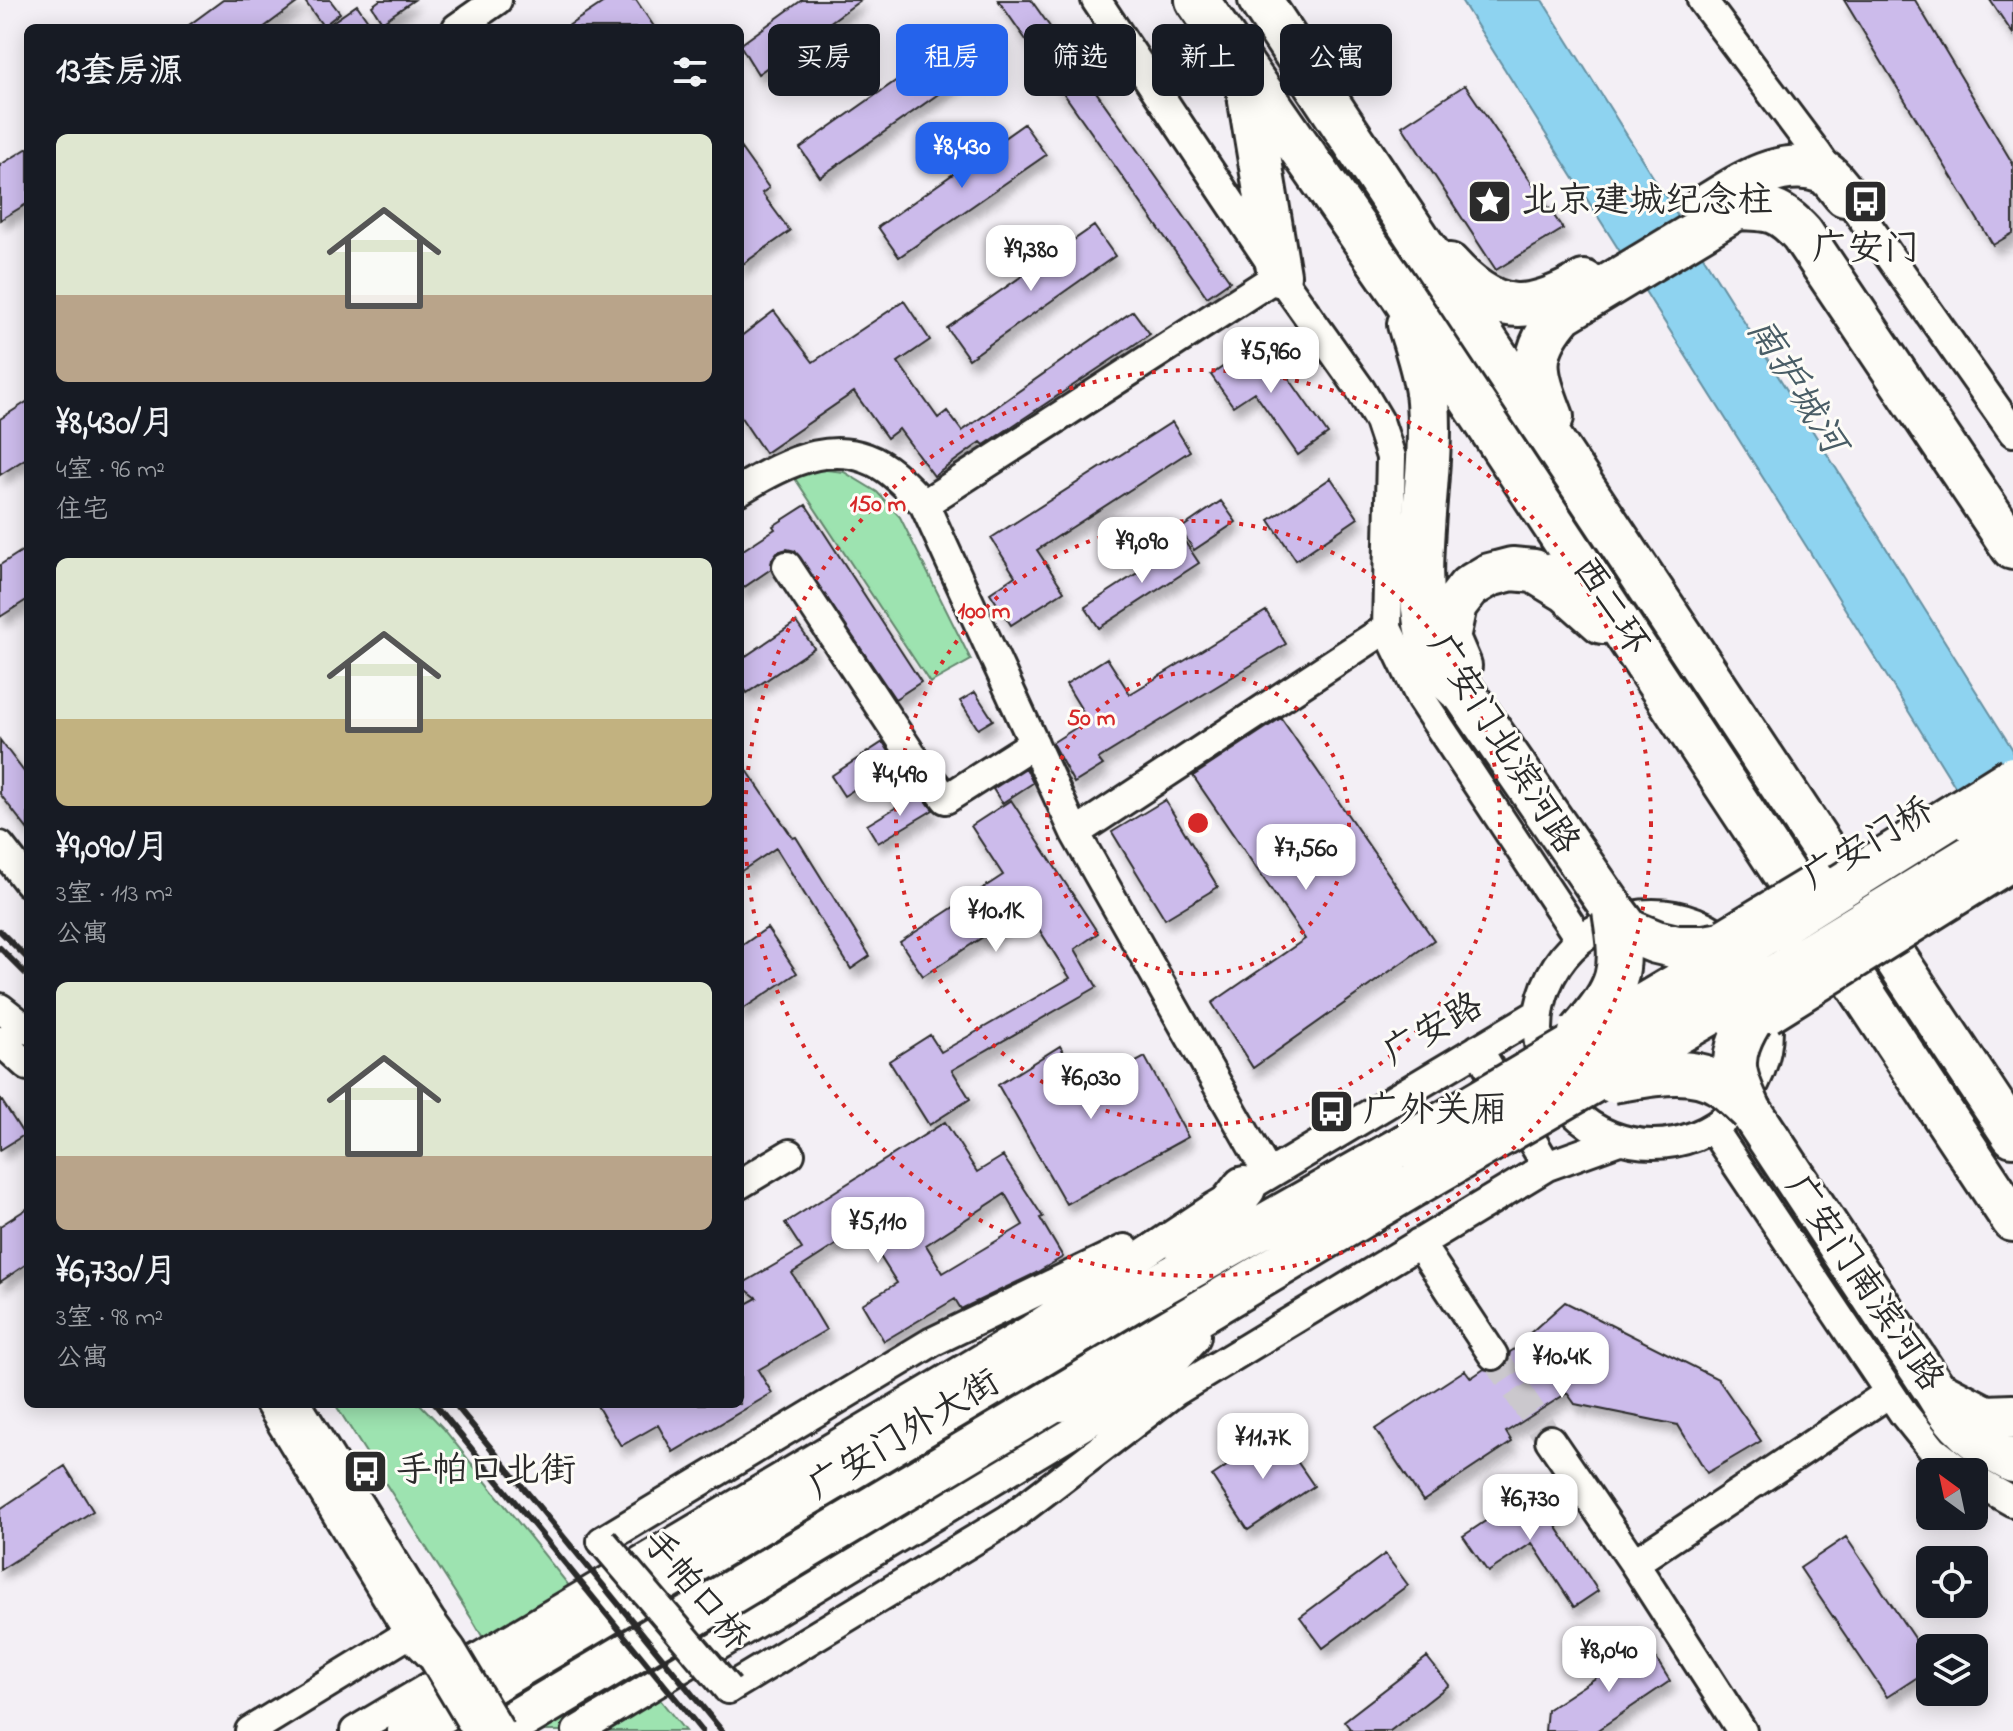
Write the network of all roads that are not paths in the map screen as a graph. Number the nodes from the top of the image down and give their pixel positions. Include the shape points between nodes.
1 (497, 0) edge
2 (1096, 0) edge
3 (1197, 0) edge
4 (1260, 0) edge
5 (1702, 0) edge
6 (463, 24) edge
7 (1213, 24) edge
8 (1248, 96) edge
9 (1262, 96) edge
10 (1735, 195) junction
11 (1845, 195) junction
12 (1392, 202) junction
13 (1279, 275) junction
14 (1596, 284) junction
15 (1400, 292) junction
16 (2013, 432) edge
17 (1949, 440) junction
18 (744, 488) edge
19 (924, 504) junction
20 (1604, 517) junction
21 (2013, 523) edge
22 (2013, 548) edge
23 (787, 566) dead end
24 (1387, 628) junction
25 (1642, 657) junction
26 (1464, 693) junction
27 (1034, 743) junction
28 (2013, 757) edge
29 (2013, 778) edge
30 (2013, 807) edge
31 (2013, 831) edge
32 (1075, 833) junction
33 (0, 846) edge
34 (2013, 866) edge
35 (24, 877) edge
36 (1614, 911) junction
37 (1579, 938) junction
38 (1753, 953) junction
39 (1539, 1013) junction
40 (1770, 1018) junction
41 (7, 1023) edge
42 (1478, 1049) junction
43 (1565, 1051) junction
44 (24, 1058) edge
45 (1592, 1084) junction
46 (1750, 1110) junction
47 (1713, 1129) junction
48 (2013, 1135) edge
49 (1619, 1140) junction
50 (790, 1154) dead end
51 (1410, 1166) junction
52 (1547, 1166) junction
53 (744, 1182) edge
54 (1243, 1189) junction
55 (2013, 1220) edge
56 (1419, 1243) junction
57 (1156, 1287) junction
58 (1220, 1301) junction
59 (1031, 1329) junction
60 (1493, 1355) tunnel mouth
61 (1935, 1390) junction
62 (1176, 1391) junction
63 (1889, 1393) junction
64 (1130, 1398) junction
65 (1053, 1400) junction
66 (273, 1408) edge
67 (299, 1408) edge
68 (2013, 1416) edge
69 (1550, 1440) tunnel mouth
70 (1943, 1458) edge
71 (2013, 1461) edge
72 (1988, 1488) edge
73 (2013, 1502) edge
74 (1634, 1563) junction
75 (420, 1627) junction
76 (442, 1654) junction
77 (250, 1731) edge
78 (355, 1731) edge
79 (409, 1731) edge
80 (477, 1731) edge
81 (500, 1731) edge
82 (577, 1731) edge
83 (1742, 1731) edge

1 - 6 street
2 - 13 street, 广安门北滨河路
3 - 7 highway, 西二环
4 - 12 highway, 西二环
5 - 11 street
8 - 13 highway
9 - 15 highway, 西二环
10 - 11 highway via 1777,170 1801,169 1824,173
10 - 14 highway
10 - 17 highway via 1785,216 1802,234
11 - 16 street
12 - 14 highway via 1485,297 1539,304
12 - 20 highway, 西二环
13 - 19 street
13 - 24 street, 广安门北滨河路 via 1360,389 1379,421 1391,457
14 - 20 highway via 1544,335 1536,363 1564,451
15 - 25 highway, 西二环
15 - 26 highway via 1428,399 1423,564 1428,641 1440,668
17 - 21 highway
17 - 22 highway
18 - 19 street via 820,453 852,453 891,472
19 - 27 street
20 - 48 highway, 西二环
23 - 27 street via 946,799
24 - 32 street
24 - 37 street, 广安门北滨河路 via 1421,699
25 - 26 highway via 1567,591 1534,571 1512,569 1469,587 1455,605 1448,638 1462,671
25 - 55 highway, 西二环
26 - 36 highway
27 - 32 street
28 - 38 street, 广安门桥, bridge
29 - 38 highway, 广安门桥, bridge
30 - 38 street, 广安门桥, bridge
31 - 38 highway, 广安门桥, bridge
32 - 54 street
33 - 35 street
34 - 40 street, bridge
36 - 38 highway, bridge via 1629,931 1656,942
36 - 43 highway, bridge via 1620,972 1604,1004
37 - 38 street via 1627,912 1660,912
37 - 39 street via 1553,973
38 - 40 street
38 - 43 highway, 广安门桥, bridge
38 - 45 highway, 广安门桥, bridge
38 - 46 highway, bridge via 1744,1032 1735,1061
39 - 42 street, 广安路
39 - 49 street via 1540,1053 1552,1086 1584,1123
40 - 47 street via 1759,1078 1739,1109
41 - 44 street
42 - 52 street
42 - 54 street, 广安路
43 - 51 highway, 广安门桥, bridge
45 - 46 highway, bridge via 1674,1073 1707,1077
45 - 51 highway, 广安门桥, bridge
46 - 61 highway
47 - 49 street via 1669,1145
47 - 63 street, 广安门南滨河路
49 - 52 street
50 - 53 street
51 - 57 highway, 广安门外大街
51 - 58 highway, 广安门外大街
52 - 56 street
54 - 57 highway
54 - 59 street, 广安门外大街
54 - 62 street, 手帕口桥, bridge via 932,1342 602,1541 728,1689 1009,1519
56 - 60 street
56 - 62 street
57 - 59 highway
57 - 79 highway, 广安门外大街
58 - 64 highway
58 - 65 highway, 广安门外大街
59 - 78 street, 广安门外大街
61 - 68 highway via 1986,1417
61 - 71 highway via 1968,1434
62 - 64 street
63 - 70 street, 广安门南滨河路
63 - 74 street
64 - 65 highway
64 - 82 street
65 - 81 highway, 广安门外大街
66 - 75 street
67 - 75 street
69 - 74 street
72 - 73 street
74 - 83 street
75 - 76 street
75 - 77 street
76 - 80 street, bridge
76 - 81 street, bridge

